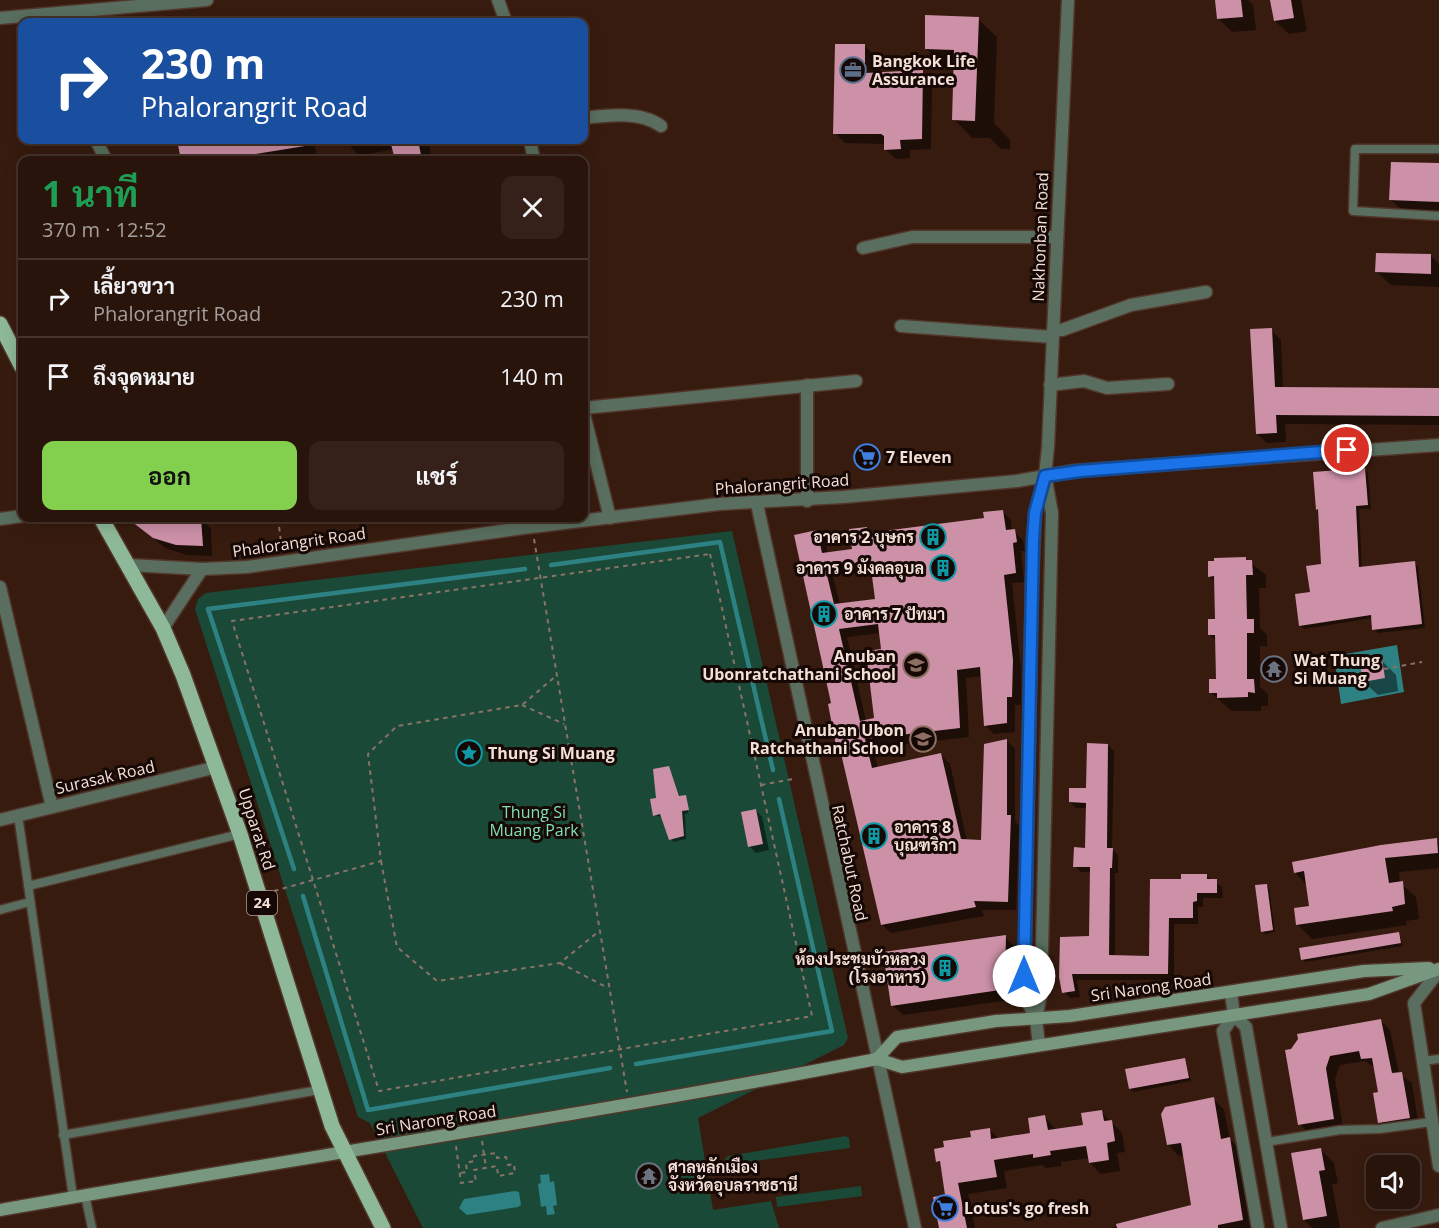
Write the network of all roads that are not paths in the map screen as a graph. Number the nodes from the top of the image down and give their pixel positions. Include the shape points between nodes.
1 (207, 0) edge
2 (498, 0) edge
3 (1068, 0) edge
4 (62, 17) edge
5 (0, 18) edge
6 (505, 18) edge
7 (588, 118) edge
8 (661, 126) dead end
9 (1439, 149) edge
10 (1439, 216) edge
11 (1055, 237) junction
12 (863, 248) dead end
13 (1206, 292) dead end
14 (0, 324) edge
15 (901, 326) dead end
16 (1053, 334) junction
17 (18, 359) edge
18 (856, 381) dead end
19 (1168, 384) dead end
20 (807, 385) junction
21 (1050, 385) junction
22 (588, 408) edge
23 (588, 430) edge
24 (1439, 444) edge
25 (1045, 476) junction
26 (807, 501) junction
27 (757, 504) junction
28 (18, 517) edge
29 (610, 518) junction
30 (0, 519) edge
31 (588, 521) edge
32 (103, 522) edge
33 (575, 522) edge
34 (129, 565) junction
35 (202, 569) junction
36 (0, 587) edge
37 (163, 628) junction
38 (1028, 717) junction
39 (1046, 718) junction
40 (218, 767) junction
41 (52, 807) junction
42 (18, 815) junction
43 (0, 820) edge
44 (240, 834) junction
45 (28, 886) junction
46 (30, 902) junction
47 (0, 910) edge
48 (1439, 969) edge
49 (1231, 993) junction
50 (1234, 1015) junction
51 (1036, 1019) junction
52 (1039, 1045) junction
53 (877, 1059) junction
54 (1439, 1059) edge
55 (1422, 1061) junction
56 (319, 1090) junction
57 (1431, 1122) junction
58 (63, 1135) junction
59 (1267, 1142) junction
60 (345, 1151) junction
61 (1439, 1166) edge
62 (79, 1196) junction
63 (0, 1210) edge
64 (1439, 1215) edge
65 (92, 1228) edge
66 (383, 1228) edge
67 (915, 1228) edge
68 (1258, 1228) edge
69 (1281, 1228) edge
70 (1382, 1228) edge

1 - 4 street
2 - 6 street
3 - 11 street, Nakhonban Road
4 - 5 street
7 - 8 street via 632,116
9 - 10 lane via 1355,149 1353,211
11 - 12 street via 912,237
11 - 16 street, Nakhonban Road
13 - 16 street via 1131,305
14 - 17 main road
15 - 16 street
16 - 21 street, Nakhonban Road
18 - 20 street
19 - 21 street via 1107,388 1084,381
20 - 22 street
20 - 26 street
21 - 25 street, Nakhonban Road
23 - 29 street
24 - 25 street, Phalorangrit Road
25 - 26 street, Phalorangrit Road
25 - 38 street, Nakhonban Road via 1035,513
25 - 39 street, Nakhonban Road via 1052,513
26 - 27 street, Phalorangrit Road
27 - 29 street, Phalorangrit Road via 719,504
27 - 53 street, Ratchabut Road
28 - 30 street
29 - 31 street, Phalorangrit Road
32 - 34 main road, Upparat Rd / 24
33 - 35 street, Phalorangrit Road via 247,567
34 - 35 street, Phalorangrit Road
34 - 37 main road, Upparat Rd / 24
35 - 37 street
36 - 41 street
37 - 40 main road, Upparat Rd / 24
38 - 39 street
38 - 51 street, Nakhonban Road via 1024,994
39 - 51 street, Nakhonban Road via 1041,994
40 - 41 street, Surasak Road
40 - 44 main road, Upparat Rd / 24
41 - 42 street, Surasak Road
42 - 43 street, Surasak Road
42 - 45 lane
44 - 45 lane
44 - 56 main road, Upparat Rd / 24
45 - 46 lane
46 - 47 lane
46 - 58 lane
48 - 49 main road, Sri Narong Road via 1364,971
48 - 50 main road, Sri Narong Road via 1369,994
48 - 55 street via 1414,1003
49 - 50 street
49 - 51 main road, Sri Narong Road
50 - 52 main road, Sri Narong Road
50 - 59 street via 1246,1027
50 - 68 street via 1223,1031
51 - 52 street, Nakhonban Road
51 - 53 main road, Sri Narong Road via 897,1037
52 - 53 main road, Sri Narong Road via 902,1067
53 - 60 main road, Sri Narong Road via 629,1106
53 - 67 street, Ratchabut Road
54 - 55 lane
55 - 57 street
56 - 58 lane
56 - 60 main road, Upparat Rd / 24
57 - 59 lane via 1340,1130
57 - 61 street
58 - 62 lane
59 - 69 street
60 - 62 main road, Sri Narong Road
60 - 66 main road, Upparat Rd / 24
62 - 63 main road, Sri Narong Road
62 - 65 lane
64 - 70 street

